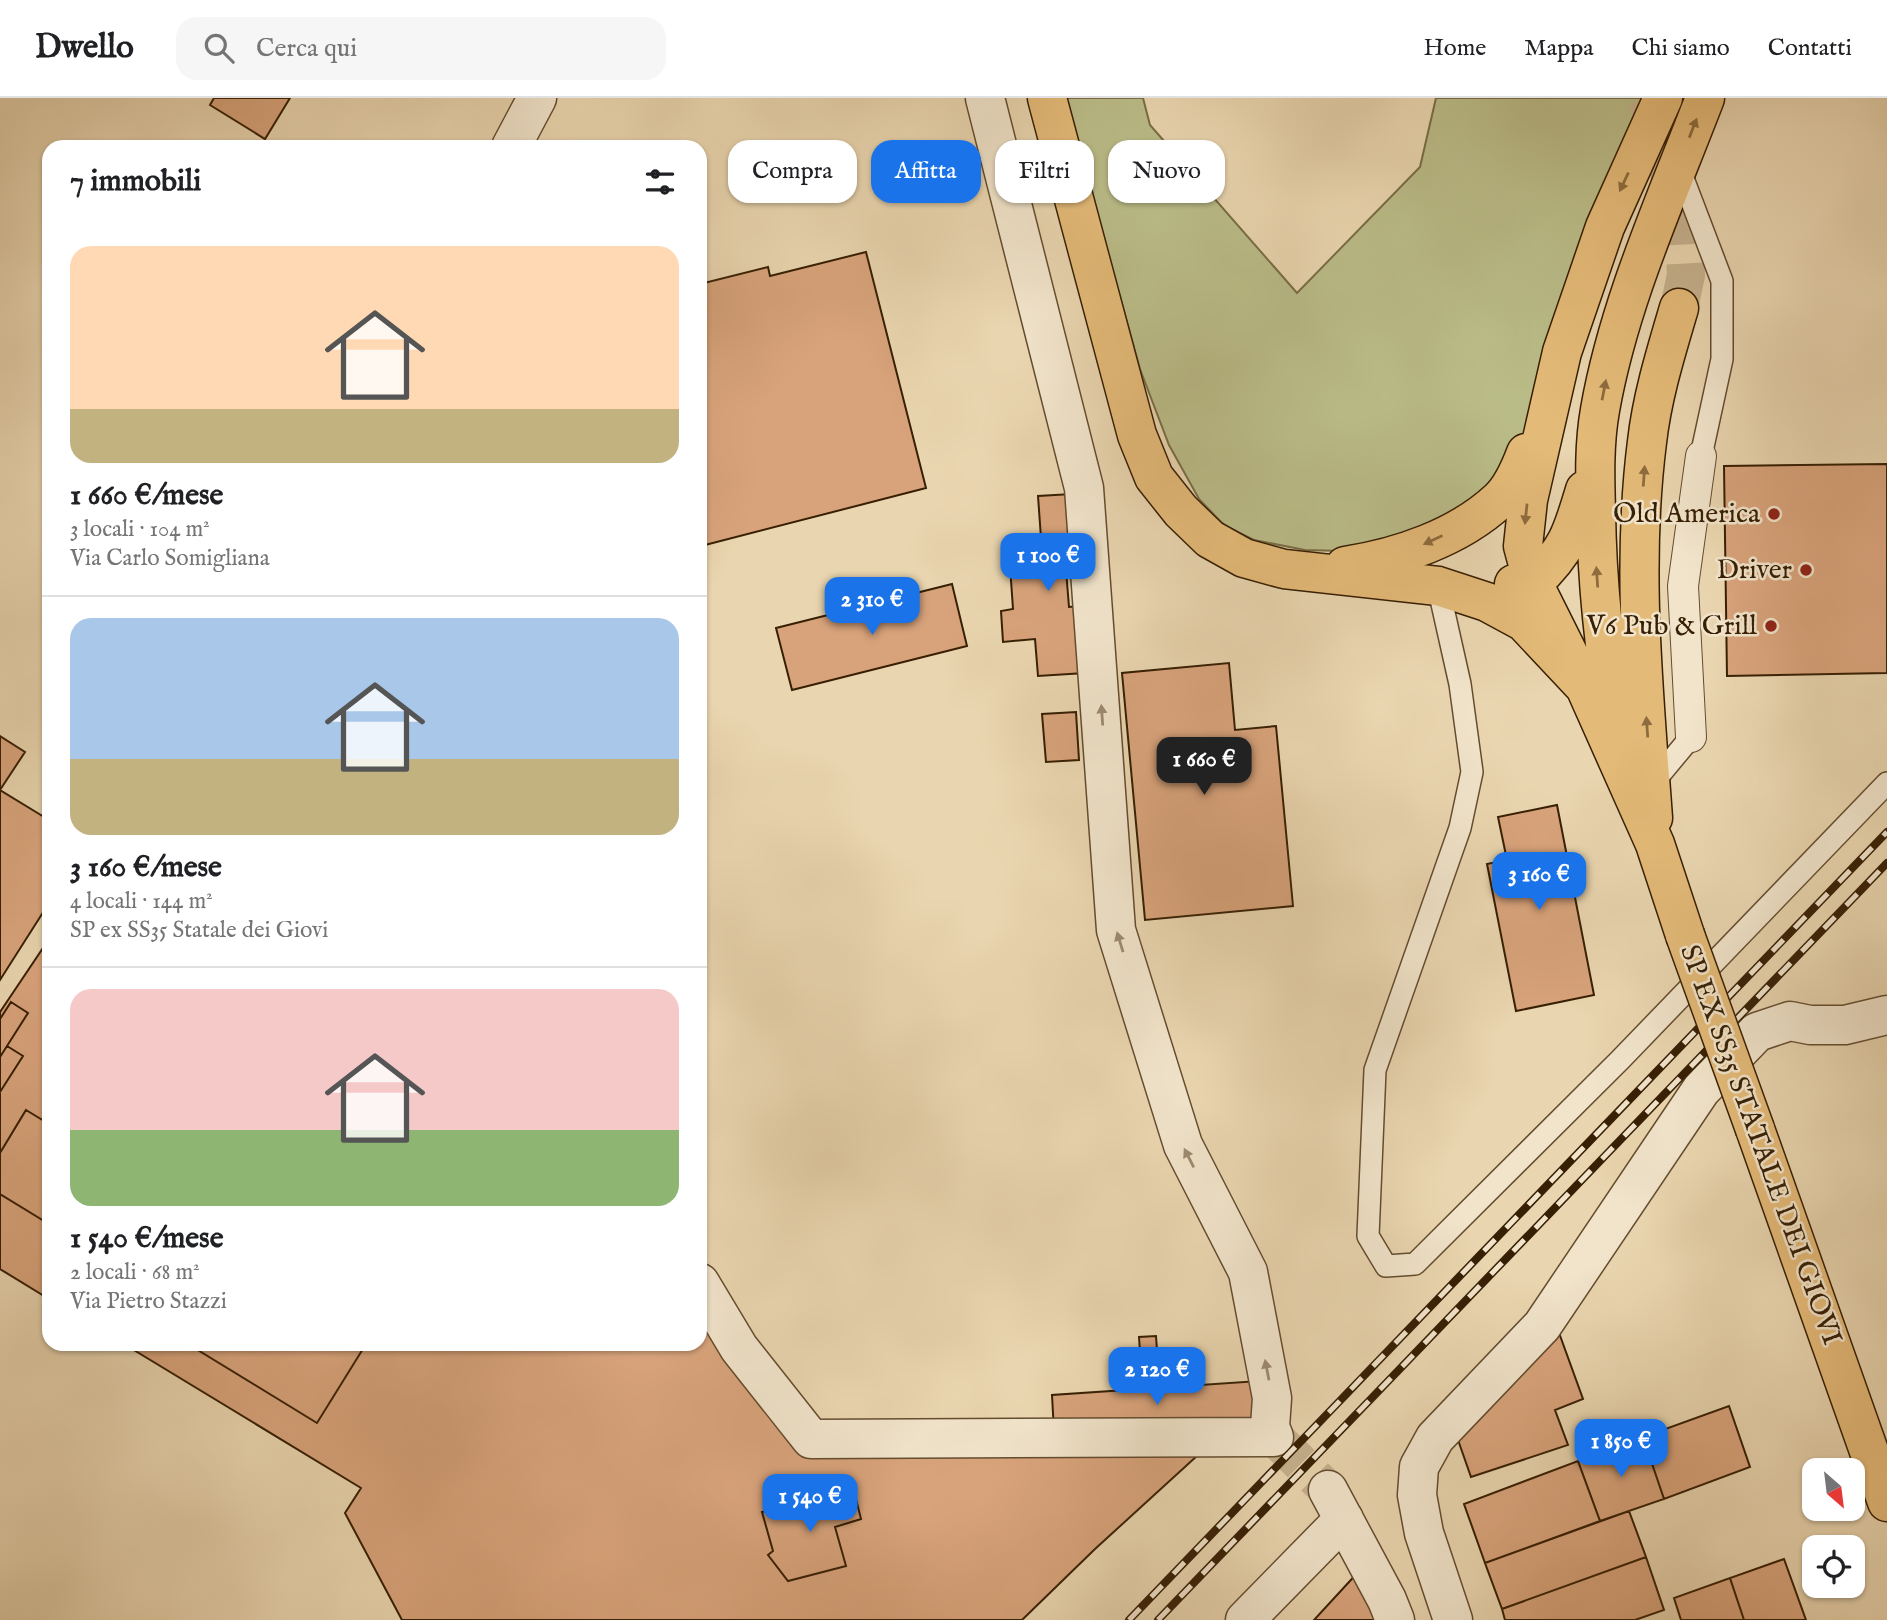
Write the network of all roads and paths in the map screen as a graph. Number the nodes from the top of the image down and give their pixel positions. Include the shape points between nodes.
1 (537, 98) edge
2 (985, 98) edge
3 (1047, 98) edge
4 (1663, 98) edge
5 (1705, 98) edge
6 (1647, 133) junction
7 (515, 140) edge
8 (1679, 166) junction
9 (1679, 308) tunnel mouth
10 (1562, 352) junction
11 (1701, 456) joint
12 (1595, 457) junction
13 (1319, 571) junction
14 (1533, 583) junction
15 (1438, 586) junction
16 (1585, 687) junction
17 (1691, 737) joint
18 (1887, 783) edge
19 (1640, 788) junction
20 (1887, 1015) edge
21 (707, 1295) edge
22 (1887, 1502) edge
23 (1245, 1620) edge
24 (1395, 1620) edge
25 (1453, 1620) edge

1 - 7 street
21 -> 2 street via 739,1348 811,1439 1274,1437 1272,1398 1248,1272 1183,1145 1116,930 1084,488
3 - 13 main road via 1137,435 1154,477 1210,539 1244,558 1284,569
4 - 6 main road
8 -> 5 main road
6 - 8 lane
6 -> 10 main road via 1605,227
8 - 11 lane via 1722,281 1723,359
12 -> 8 main road via 1600,412 1622,318
19 -> 9 main road via 1639,606 1647,441
10 -> 13 main road via 1521,467 1500,499 1429,543 1376,561
10 -> 14 main road via 1528,500 1523,546
11 - 17 street via 1683,586
12 - 14 main road via 1568,543
19 -> 12 main road via 1605,658 1597,575
13 - 15 main road
14 - 15 main road
14 - 16 main road
15 - 16 main road via 1487,602 1524,622
15 - 18 lane via 1460,684 1472,772 1460,828 1375,1070 1368,1236 1386,1266 1415,1264
16 - 19 main road
17 - 19 lane
19 - 22 main road, SP EX SS35 STATALE DEI GIOVI, bridge via 1685,935
20 - 25 street via 1845,1025 1790,1021 1757,1032 1701,1090 1542,1326 1435,1438 1419,1467 1417,1495 1424,1533
23 - 24 street via 1336,1505

